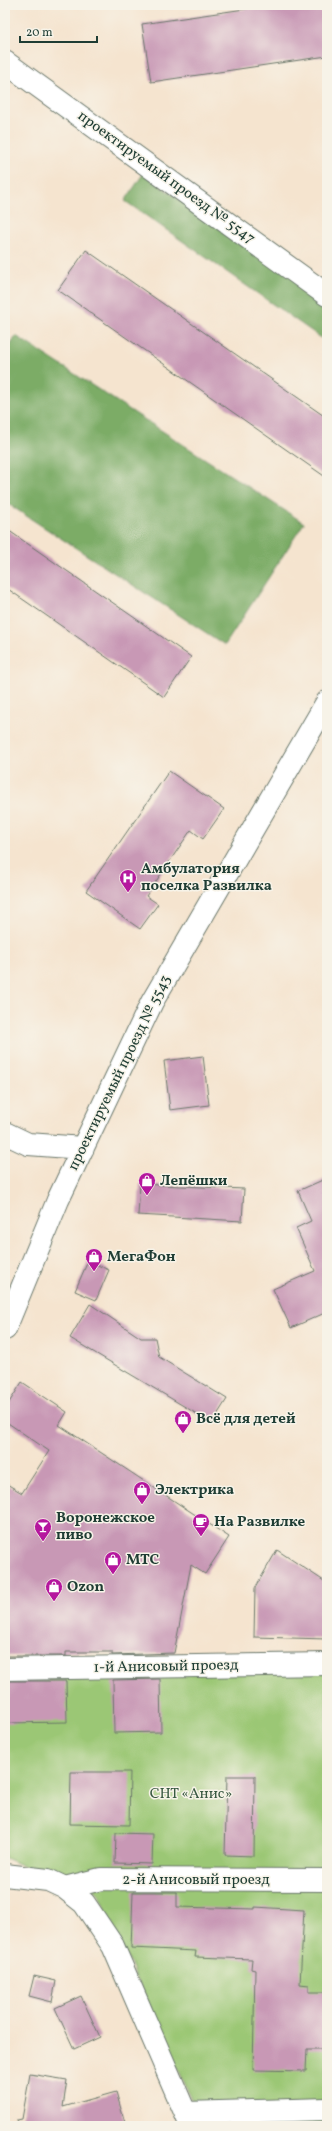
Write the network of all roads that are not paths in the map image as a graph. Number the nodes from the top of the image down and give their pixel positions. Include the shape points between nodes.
1 (5, 62) edge
2 (327, 295) edge
3 (327, 702) edge
4 (5, 1132) edge
5 (83, 1148) junction
6 (5, 1329) edge
7 (327, 1664) edge
8 (5, 1669) edge
9 (5, 1875) edge
10 (327, 1880) edge
11 (65, 1888) junction
12 (327, 2110) edge
13 (189, 2119) edge

1 - 2 street, проектируемый проезд № 5547
3 - 5 street, проектируемый проезд № 5543 via 152,1002
4 - 5 street via 28,1144
5 - 6 street, проектируемый проезд № 5543 via 58,1200
7 - 8 street, 1-й Анисовый проезд
9 - 11 street via 48,1880
10 - 11 street, 2-й Анисовый проезд via 101,1879
11 - 13 street via 84,1903 113,1946
12 - 13 street

